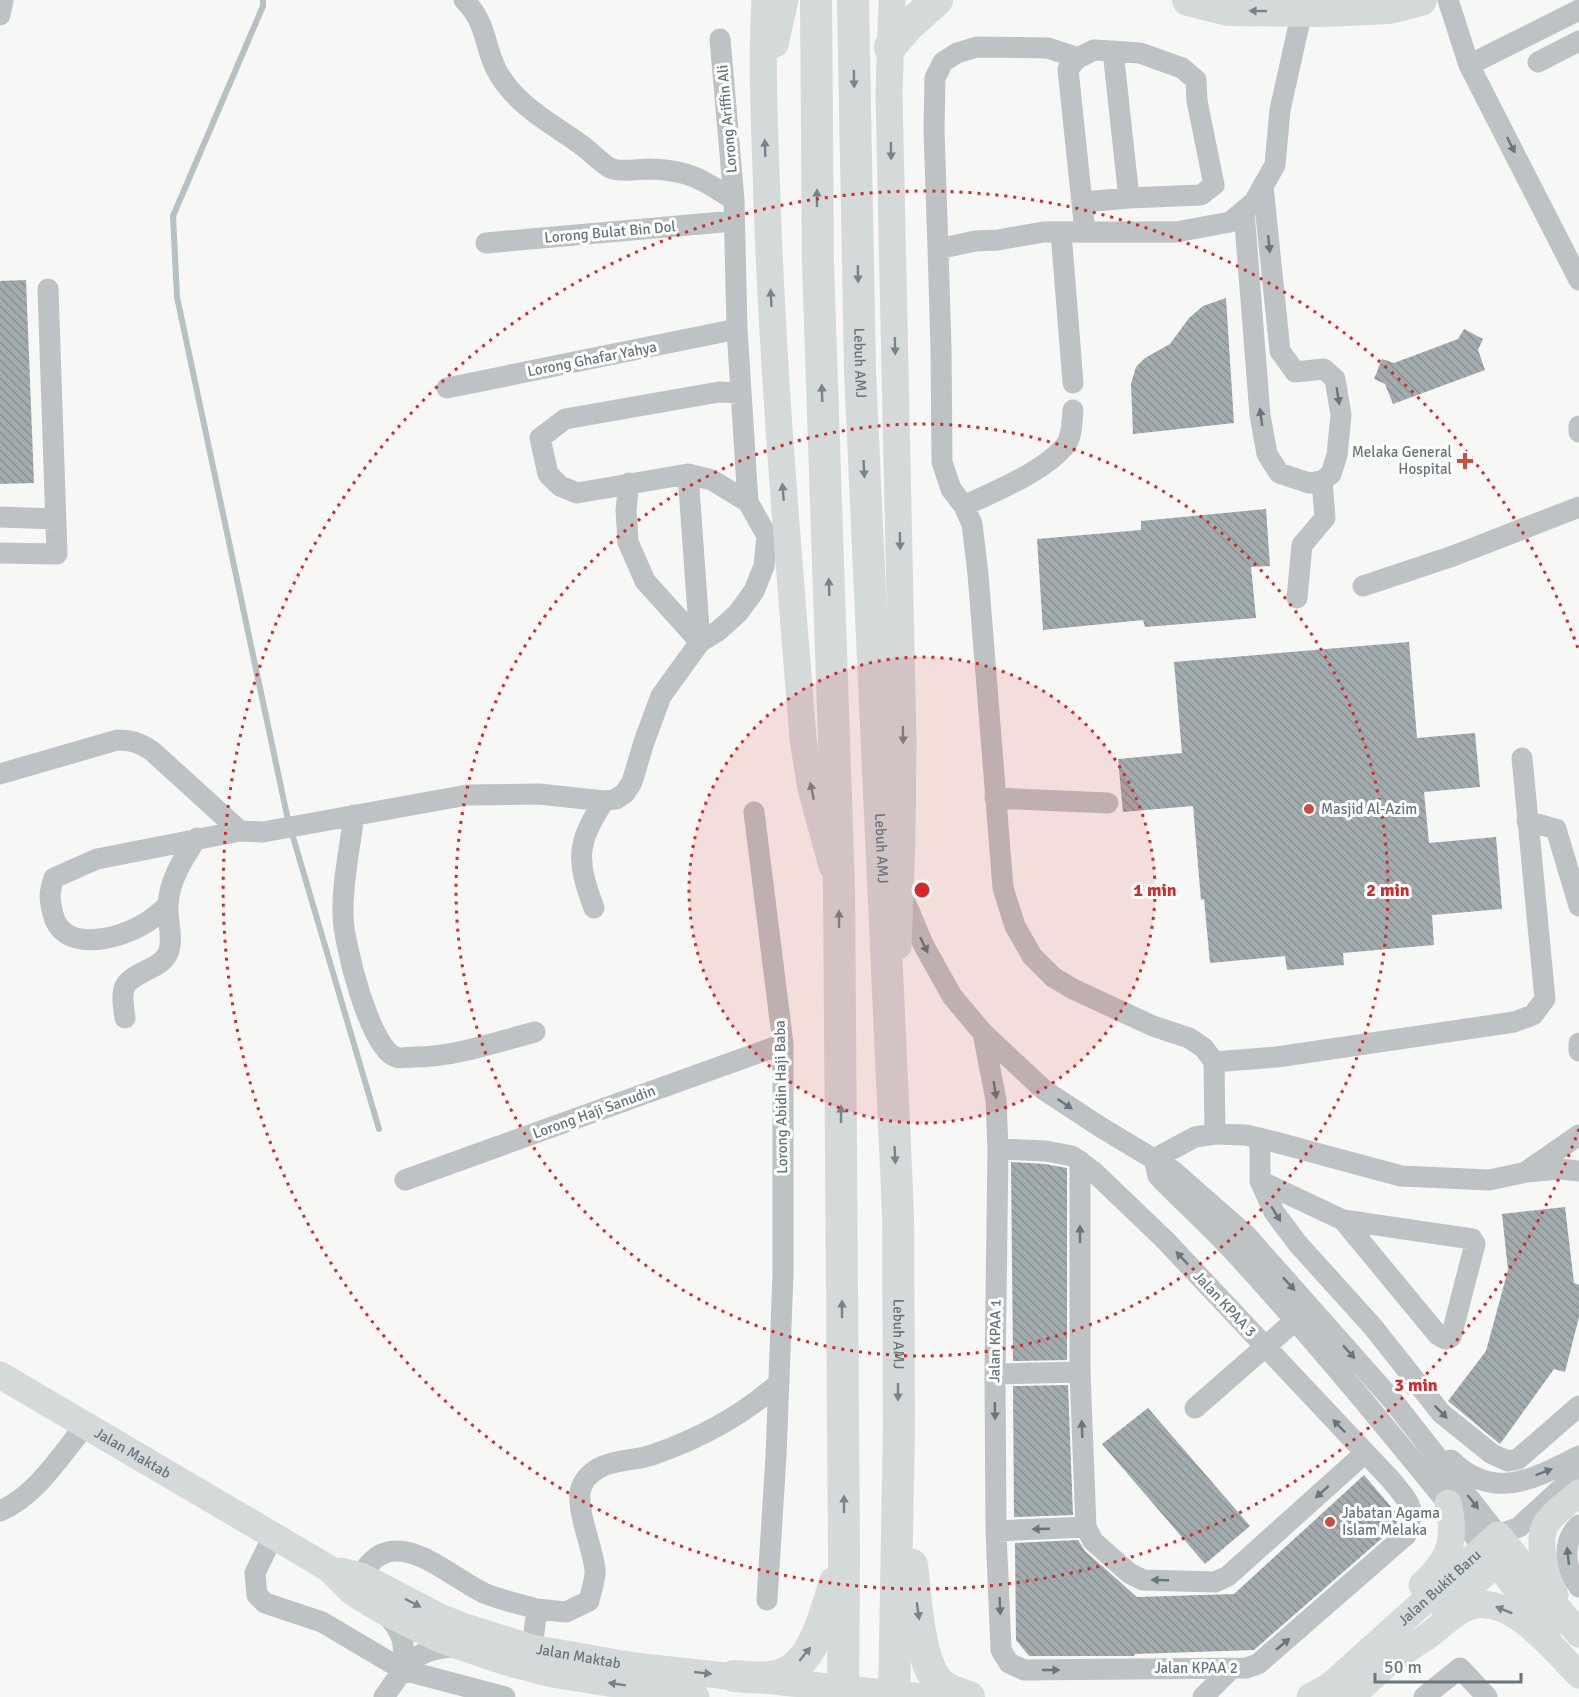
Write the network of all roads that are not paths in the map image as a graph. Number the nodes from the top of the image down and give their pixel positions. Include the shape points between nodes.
1 (3, 0) edge
2 (464, 0) edge
3 (751, 0) edge
4 (765, 0) edge
5 (785, 0) edge
6 (816, 0) edge
7 (855, 0) edge
8 (892, 0) edge
9 (937, 0) edge
10 (1188, 0) edge
11 (1421, 0) edge
12 (1448, 0) edge
13 (1579, 10) edge
14 (1302, 11) junction
15 (0, 15) edge
16 (720, 39) dead end
17 (1579, 41) edge
18 (890, 46) junction
19 (762, 50) junction
20 (1113, 51) junction
21 (1078, 58) junction
22 (1538, 62) dead end
23 (1469, 64) junction
24 (764, 92) junction
25 (889, 92) junction
26 (1263, 186) junction
27 (1129, 198) junction
28 (1083, 202) junction
29 (734, 210) junction
30 (1244, 211) junction
31 (1061, 232) junction
32 (1085, 232) junction
33 (486, 243) dead end
34 (938, 249) junction
35 (1579, 280) edge
36 (48, 289) dead end
37 (737, 329) junction
38 (1073, 383) dead end
39 (447, 388) dead end
40 (741, 393) junction
41 (1073, 410) dead end
42 (1579, 426) edge
43 (1579, 432) edge
44 (688, 474) junction
45 (1322, 481) junction
46 (629, 483) junction
47 (748, 502) junction
48 (964, 506) junction
49 (1579, 507) edge
50 (0, 517) edge
51 (56, 519) junction
52 (777, 535) junction
53 (0, 553) edge
54 (1363, 585) dead end
55 (1297, 598) dead end
56 (699, 642) junction
57 (1522, 758) dead end
58 (0, 774) edge
59 (995, 798) junction
60 (604, 801) junction
61 (1108, 802) dead end
62 (754, 812) dead end
63 (354, 815) junction
64 (1527, 821) junction
65 (240, 831) junction
66 (196, 838) junction
67 (839, 888) junction
68 (901, 891) junction
69 (168, 905) junction
70 (1579, 906) edge
71 (594, 908) dead end
72 (125, 1018) dead end
73 (535, 1032) dead end
74 (983, 1033) junction
75 (889, 1034) junction
76 (1579, 1043) edge
77 (783, 1044) junction
78 (1579, 1051) edge
79 (1214, 1062) junction
80 (1215, 1134) junction
81 (1579, 1135) edge
82 (1260, 1138) junction
83 (998, 1149) junction
84 (1154, 1159) junction
85 (1080, 1161) junction
86 (1570, 1170) edge
87 (1527, 1172) junction
88 (405, 1180) dead end
89 (1260, 1181) junction
90 (1579, 1184) edge
91 (1343, 1220) junction
92 (1303, 1314) junction
93 (1264, 1347) junction
94 (1080, 1372) junction
95 (994, 1374) junction
96 (0, 1375) edge
97 (778, 1383) junction
98 (1394, 1402) junction
99 (1579, 1406) edge
100 (1195, 1408) dead end
101 (85, 1426) junction
102 (898, 1427) junction
103 (1365, 1453) junction
104 (1579, 1456) edge
105 (1579, 1472) edge
106 (1579, 1493) edge
107 (1448, 1503) junction
108 (0, 1511) edge
109 (1412, 1520) joint
110 (1579, 1525) edge
111 (1086, 1527) junction
112 (996, 1531) junction
113 (273, 1536) junction
114 (1502, 1544) junction
115 (844, 1555) junction
116 (328, 1568) junction
117 (361, 1576) junction
118 (1579, 1587) edge
119 (767, 1600) dead end
120 (537, 1609) junction
121 (383, 1611) junction
122 (1575, 1629) edge
123 (462, 1647) junction
124 (532, 1648) junction
125 (1001, 1650) joint
126 (1381, 1654) junction
127 (1579, 1665) edge
128 (1232, 1668) junction
129 (403, 1670) junction
130 (1579, 1675) edge
131 (734, 1676) junction
132 (843, 1693) edge
133 (1333, 1694) edge
134 (1432, 1695) edge
135 (492, 1696) edge
136 (903, 1696) edge
137 (384, 1697) edge
138 (696, 1697) edge
139 (969, 1697) edge
140 (1203, 1697) edge
141 (1487, 1697) edge

1 - 15 street
2 - 29 street via 483,26 504,84 536,115 613,169 689,174 707,183
3 - 19 main road
4 - 19 main road
5 - 24 main road
67 -> 6 highway via 818,265
7 - 25 main road
7 -> 75 highway, Lebuh AMJ via 860,371
8 - 18 main road
9 - 18 highway
14 -> 10 highway via 1228,10
11 - 14 highway via 1389,8
12 - 23 street
13 - 23 street
14 - 26 street via 1280,110 1275,165
16 - 29 street, Lorong Ariffin Ali
17 - 22 street
18 - 25 main road
19 - 24 main road
20 - 21 street via 1094,50
20 - 27 street
20 - 27 street via 1140,53 1182,68 1196,80 1214,184 1201,195
21 - 28 street via 1068,69
21 - 34 street via 1048,48 977,47 944,62 935,78
23 -> 35 street
52 -> 24 main road via 778,424
25 -> 68 main road via 903,729
26 - 30 street
26 -> 45 street via 1280,351 1295,372 1324,369 1335,379 1341,415 1337,455 1331,474
27 - 28 street
28 - 32 street
29 - 33 street, Lorong Bulat Bin Dol
29 - 37 street, Lorong Ariffin Ali
30 - 32 street via 1230,222 1176,232
45 -> 30 street via 1309,483 1279,472 1267,454 1259,405
31 - 32 street
31 - 34 street
31 - 38 street
34 - 48 street via 942,462 951,489
36 - 51 street
37 - 39 street, Lorong Ghafar Yahya
37 - 40 street, Lorong Ariffin Ali
40 - 46 street via 719,392 565,419 540,438 548,474 560,486 577,493
40 - 47 street, Lorong Ariffin Ali
41 - 48 street via 1067,445 1011,484
42 - 43 street
44 - 46 street
44 - 47 street via 712,480
44 - 56 street
45 - 55 street via 1325,518 1302,545
46 - 56 street via 628,542 645,581
47 - 52 street
48 - 59 street via 972,524 978,574
49 - 54 street via 1453,556
50 - 51 street
51 - 53 street via 57,554
52 - 56 street via 754,591 738,613
67 -> 52 main road via 819,821 803,740
56 - 60 street via 661,696 626,793
57 - 64 street
58 - 65 street via 117,740 131,740 152,751
59 - 61 street
59 - 79 street via 1003,888 1015,926 1032,956 1053,977 1073,989 1189,1038 1204,1048
60 - 63 street via 539,794 467,795
60 - 71 street via 582,841 586,888
62 - 77 street, Lorong Abidin Haji Baba
63 - 65 street via 263,832
63 - 73 street via 342,915 346,947 368,1017 386,1050 395,1057 450,1054
64 - 70 street via 1556,829
64 - 79 street via 1545,999 1533,1015 1514,1022 1277,1058
65 - 66 street
66 - 69 street via 176,870
66 - 69 street via 97,860 54,878 48,894 55,923 75,939 109,938 140,927
115 -> 67 highway
68 -> 74 street via 923,944 952,996
68 - 75 main road
69 - 72 street via 168,954 160,963 128,979 122,1000
74 -> 83 street, Jalan KPAA 1 via 996,1100
74 -> 84 street via 1044,1090
75 -> 102 highway, Lebuh AMJ via 898,1213
76 - 78 street
77 - 88 street, Lorong Haji Sanudin
77 - 97 street, Lorong Abidin Haji Baba via 783,1275
79 - 80 street
80 - 82 street
80 - 84 street via 1195,1137
81 - 87 street
82 - 87 street via 1401,1176 1489,1180
82 - 89 street
83 - 85 street, Jalan KPAA 3 via 1046,1151
83 - 95 street, Jalan KPAA 1
84 - 92 street via 1158,1176
93 -> 85 street, Jalan KPAA 3 via 1165,1240
94 -> 85 street
86 - 87 street
86 - 90 street
89 - 91 street
89 -> 99 street via 1274,1212 1298,1244 1373,1327 1441,1413 1492,1454 1508,1461 1518,1459
91 - 91 street via 1438,1335 1451,1337 1475,1244 1472,1239
92 - 93 street
92 -> 98 street
92 - 107 street via 1363,1399
93 - 100 street
103 -> 93 street, Jalan KPAA 3
94 - 95 street
111 -> 94 street
95 -> 112 street, Jalan KPAA 1
96 - 101 main road, Jalan Maktab
97 - 119 street, Lorong Abidin Haji Baba
97 - 120 street via 730,1420 658,1453 611,1463 586,1478 580,1491 595,1572 589,1601 566,1612
98 -> 104 street via 1474,1479 1495,1484 1522,1480
98 -> 114 street
101 - 108 street via 28,1492
101 - 113 main road, Jalan Maktab
102 - 136 highway, Lebuh AMJ
102 -> 139 highway via 907,1527 927,1662 943,1686
103 - 109 street, Jalan KPAA 3 via 1408,1502
103 -> 111 street via 1228,1576 1215,1582 1143,1580 1129,1574 1093,1541
105 - 114 street
106 - 122 main road via 1545,1527 1543,1540 1548,1584
107 - 114 street
107 - 126 main road via 1453,1524 1447,1555 1432,1576 1393,1613
128 -> 109 street, Jalan KPAA 2 via 1258,1664 1285,1643 1406,1534
118 -> 110 street via 1567,1562 1566,1544
111 -> 112 street
112 -> 125 street, Jalan KPAA 1
113 - 116 main road, Jalan Maktab
113 - 129 street via 255,1573 257,1595 273,1607 322,1622
114 - 122 main road
114 - 126 main road, Jalan Bukit Baru
114 - 127 main road, Jalan Bukit Baru
131 -> 115 highway via 769,1677 786,1673 801,1660 813,1644
115 - 132 highway
116 - 117 main road, Jalan Maktab
116 - 121 main road, Jalan Maktab via 352,1592
117 - 120 street via 380,1555 408,1552 422,1556 484,1593
117 -> 124 main road, Jalan Maktab via 465,1628
120 - 124 street
121 - 123 main road, Jalan Maktab
121 - 129 street via 403,1638
123 - 129 street via 439,1647 424,1652
138 -> 123 main road, Jalan Maktab via 552,1674
124 -> 131 main road, Jalan Maktab via 634,1666
125 -> 128 street, Jalan KPAA 2 via 1009,1663 1024,1670
130 -> 126 main road via 1526,1622 1491,1605 1463,1609 1424,1639
126 - 133 main road, Jalan Bukit Baru
128 - 140 street
129 - 135 street
129 - 137 street
131 - 132 main road, Jalan Maktab
132 - 136 main road, Jalan Maktab
134 - 141 street via 1460,1668

